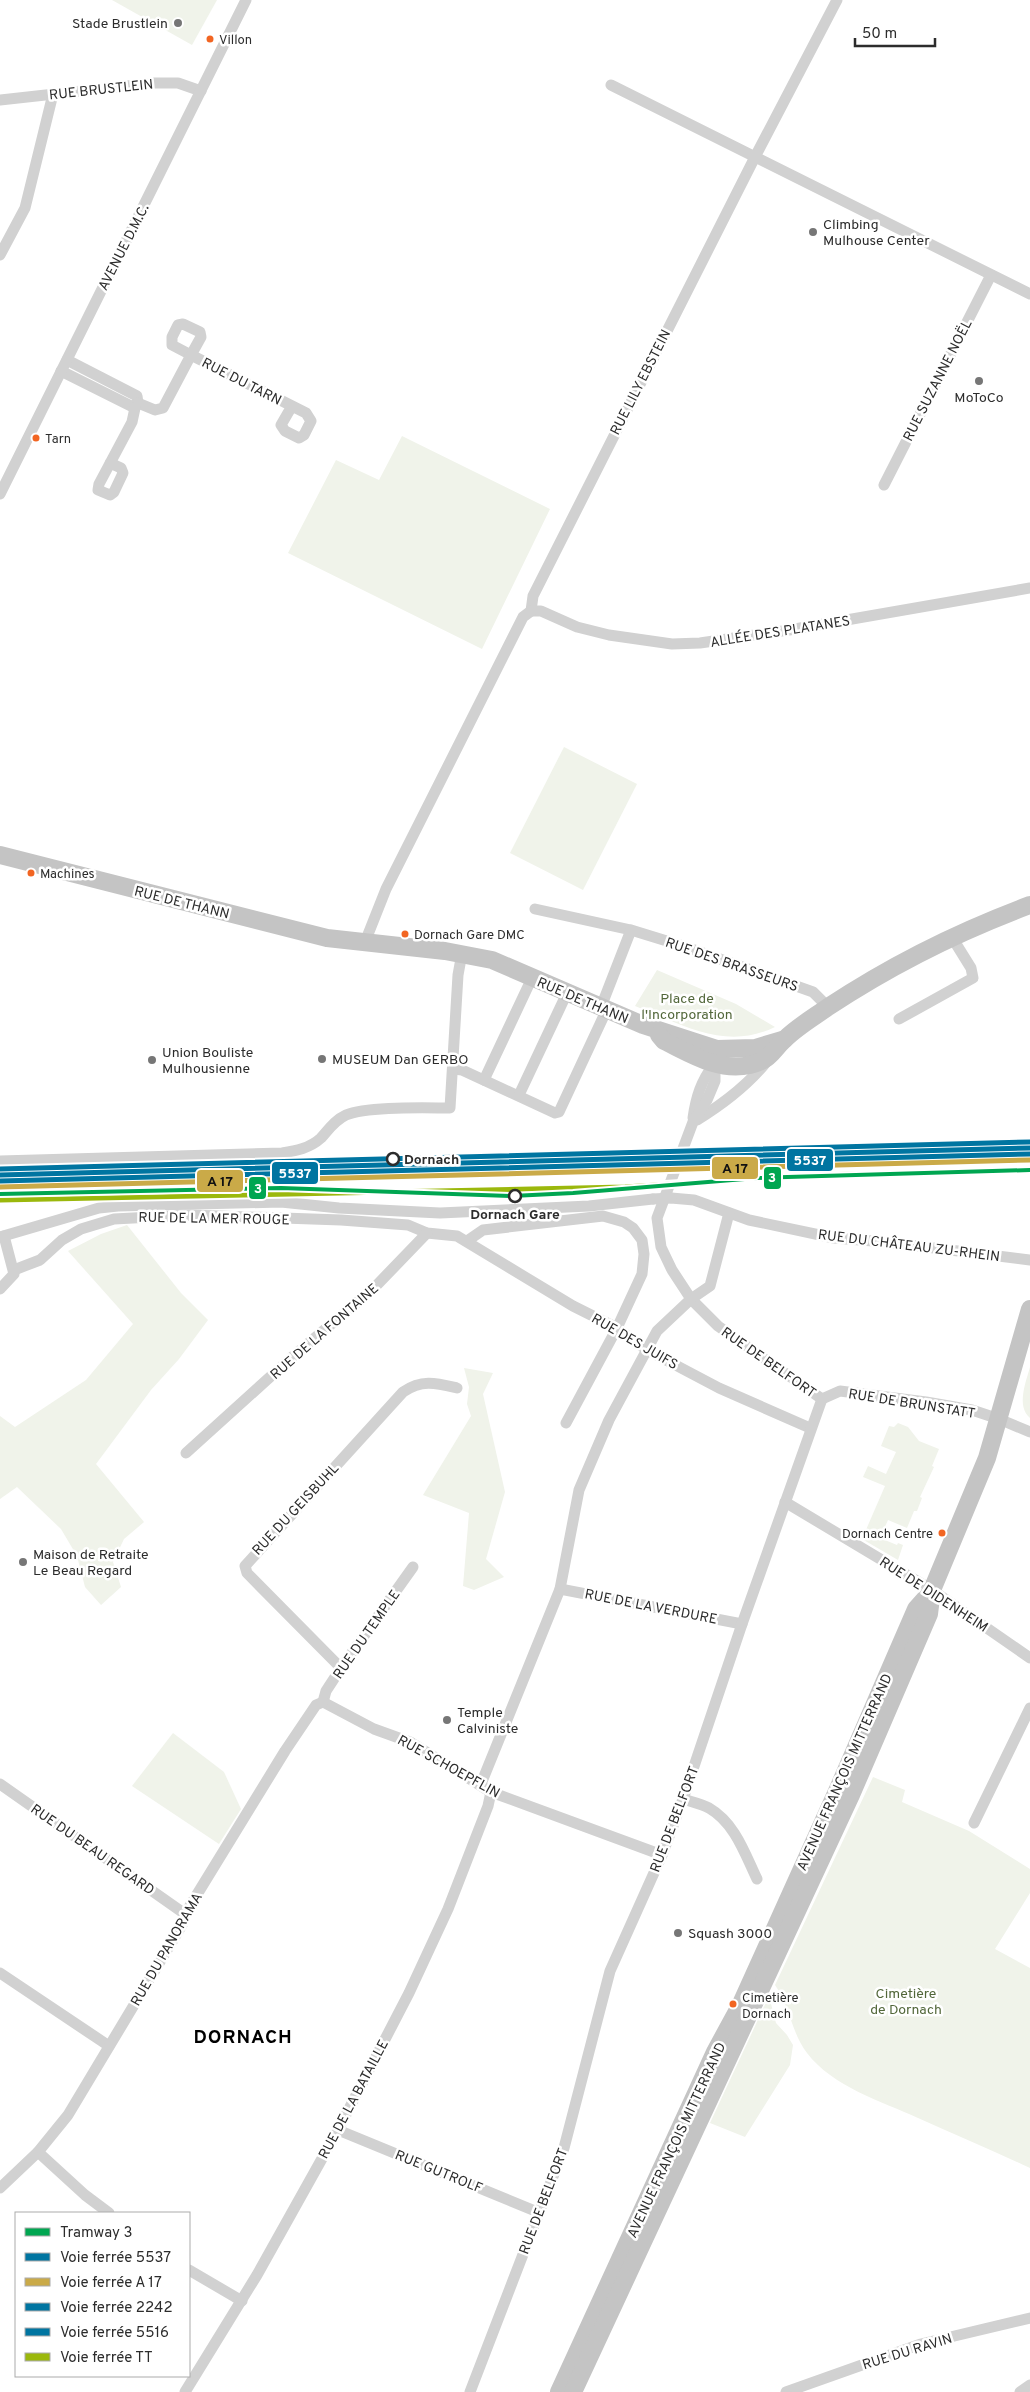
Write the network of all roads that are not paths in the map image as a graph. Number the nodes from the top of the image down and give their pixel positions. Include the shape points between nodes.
1 (246, 0) edge
2 (837, 0) edge
3 (611, 85) dead end
4 (201, 90) junction
5 (53, 94) junction
6 (0, 100) edge
7 (756, 155) junction
8 (0, 255) edge
9 (990, 275) junction
10 (1030, 294) edge
11 (64, 365) junction
12 (136, 405) junction
13 (292, 406) dead end
14 (110, 463) dead end
15 (884, 485) dead end
16 (0, 494) edge
17 (1030, 588) edge
18 (532, 611) junction
19 (0, 856) edge
20 (1030, 905) edge
21 (534, 909) dead end
22 (631, 930) junction
23 (953, 938) junction
24 (365, 942) junction
25 (462, 953) junction
26 (532, 978) junction
27 (568, 993) junction
28 (828, 1007) junction
29 (604, 1008) junction
30 (899, 1019) dead end
31 (785, 1039) junction
32 (715, 1056) junction
33 (770, 1057) junction
34 (454, 1069) junction
35 (484, 1080) junction
36 (519, 1095) junction
37 (693, 1122) junction
38 (0, 1161) edge
39 (730, 1213) junction
40 (427, 1233) junction
41 (2, 1236) edge
42 (467, 1241) junction
43 (1025, 1259) edge
44 (14, 1270) junction
45 (0, 1289) edge
46 (691, 1299) junction
47 (1030, 1308) edge
48 (618, 1328) junction
49 (647, 1350) junction
50 (457, 1388) dead end
51 (822, 1400) junction
52 (999, 1419) junction
53 (566, 1423) dead end
54 (810, 1428) junction
55 (1030, 1432) edge
56 (186, 1453) dead end
57 (785, 1502) junction
58 (413, 1568) dead end
59 (560, 1589) junction
60 (932, 1590) junction
61 (742, 1624) junction
62 (1030, 1658) edge
63 (342, 1668) junction
64 (323, 1702) junction
65 (1030, 1708) edge
66 (0, 1784) edge
67 (481, 1784) junction
68 (492, 1792) junction
69 (683, 1799) junction
70 (974, 1823) dead end
71 (662, 1855) junction
72 (757, 1879) dead end
73 (185, 1914) junction
74 (0, 1972) edge
75 (109, 2046) junction
76 (338, 2130) junction
77 (38, 2152) junction
78 (0, 2188) edge
79 (108, 2212) edge
80 (540, 2213) junction
81 (190, 2271) edge
82 (242, 2301) junction
83 (1030, 2318) edge
84 (1030, 2385) edge
85 (185, 2392) edge
86 (470, 2392) edge
87 (559, 2392) edge
88 (573, 2392) edge
89 (786, 2392) edge
90 (1020, 2392) edge

1 - 4 street, AVENUE D.M.C.
2 - 7 street, RUE LILY EBSTEIN
3 - 7 street
4 - 5 street, RUE BRUSTLEIN via 178,83 154,83
4 - 11 street, AVENUE D.M.C.
5 - 6 street, RUE BRUSTLEIN
5 - 8 street via 25,208
7 - 9 street
7 - 18 street, RUE LILY EBSTEIN via 578,504 533,596
9 - 10 street
9 - 15 street, RUE SUZANNE NOËL
11 - 12 street, RUE DU TARN via 136,396
11 - 16 street, AVENUE D.M.C.
12 - 13 street, RUE DU TARN via 155,410 163,408 192,355
12 - 14 street via 132,422
17 - 18 street, ALLÉE DES PLATANES via 700,643 672,644 609,635 577,627 541,611
18 - 24 street via 523,617 493,675 386,889
19 - 24 main road, RUE DE THANN via 308,934
20 - 23 main road
21 - 22 street, RUE DES BRASSEURS
22 - 28 street, RUE DES BRASSEURS via 813,992
22 - 29 street
23 - 28 main road
23 - 30 street via 971,968 973,978
24 - 25 main road, RUE DE THANN
25 - 26 main road, RUE DE THANN via 492,960
25 - 34 street
26 - 27 main road, RUE DE THANN
26 - 35 street
27 - 29 main road, RUE DE THANN
27 - 36 street
28 - 31 main road
29 - 32 main road, RUE DE THANN via 655,1030 672,1033
29 - 36 street via 559,1112
31 - 32 main road
31 - 33 main road
32 - 33 main road via 731,1067 750,1065
32 - 37 street, RUE DE BELFORT via 715,1081
33 - 37 street via 757,1074 712,1111
34 - 35 street
34 - 38 street via 450,1108 354,1112 339,1119 307,1147 282,1153
35 - 36 street
37 - 46 street, RUE DE BELFORT via 660,1208 657,1228 667,1260
39 - 41 street, RUE DU CHÂTEAU ZU-RHEIN, bridge via 694,1200 671,1198 448,1213 362,1210 281,1202 118,1206 99,1208
39 - 43 street, RUE DU CHÂTEAU ZU-RHEIN via 834,1238
39 - 46 street via 710,1286
40 - 42 street via 457,1236
40 - 44 street, RUE DE LA MER ROUGE via 408,1225 341,1220 190,1215 120,1218 81,1229 62,1240 40,1260
40 - 56 street, RUE DE LA FONTAINE via 374,1288
41 - 44 street
42 - 48 street, RUE DES JUIFS via 573,1306
42 - 48 street via 483,1230 603,1216 624,1222 642,1240 644,1264
44 - 45 street via 12,1278
46 - 49 street via 657,1331
46 - 51 street, RUE DE BELFORT via 718,1326
47 - 52 main road, AVENUE FRANÇOIS MITTERRAND
48 - 49 street, RUE DES JUIFS
48 - 53 street
49 - 54 street, RUE DES JUIFS via 719,1388
49 - 59 street via 609,1420 579,1490
50 - 63 street, RUE DU GEISBUHL via 430,1381 415,1384 403,1392 245,1566 247,1573
51 - 52 street, RUE DE BRUNSTATT via 840,1391 972,1410
51 - 54 street, RUE DE BELFORT
52 - 55 street, RUE DE BRUNSTATT
52 - 60 main road, AVENUE FRANÇOIS MITTERRAND via 987,1458
54 - 57 street, RUE DE BELFORT
57 - 60 street, RUE DE DIDENHEIM
57 - 61 street, RUE DE BELFORT
58 - 63 street, RUE DU TEMPLE
59 - 61 street, RUE DE LA VERDURE
59 - 67 street
60 - 62 street, RUE DE DIDENHEIM
60 - 87 main road, AVENUE FRANÇOIS MITTERRAND via 916,1609 740,2006 711,2061
60 - 88 main road, AVENUE FRANÇOIS MITTERRAND via 929,1614 851,1795
61 - 69 street, RUE DE BELFORT
63 - 64 street, RUE DU TEMPLE via 326,1691
64 - 67 street, RUE SCHOEPFLIN via 374,1729 410,1742
64 - 73 street, RUE DU PANORAMA via 316,1706 285,1751
65 - 70 street
66 - 73 street, RUE DU BEAU REGARD
67 - 68 street, RUE SCHOEPFLIN
68 - 71 street, RUE SCHOEPFLIN
68 - 76 street, RUE DE LA BATAILLE via 448,1909 409,1993
69 - 71 street, RUE DE BELFORT
69 - 72 street via 709,1808 724,1819
71 - 80 street, RUE DE BELFORT via 608,1978 564,2148
73 - 75 street, RUE DU PANORAMA via 182,1925
74 - 75 street
75 - 77 street, RUE DU PANORAMA via 68,2115
76 - 80 street, RUE GUTROLF
76 - 82 street, RUE DE LA BATAILLE
77 - 78 street, RUE DU PANORAMA
77 - 79 street
80 - 86 street, RUE DE BELFORT
81 - 82 street
82 - 85 street, RUE DE LA BATAILLE
83 - 89 street, RUE DU RAVIN via 921,2344
84 - 90 street

